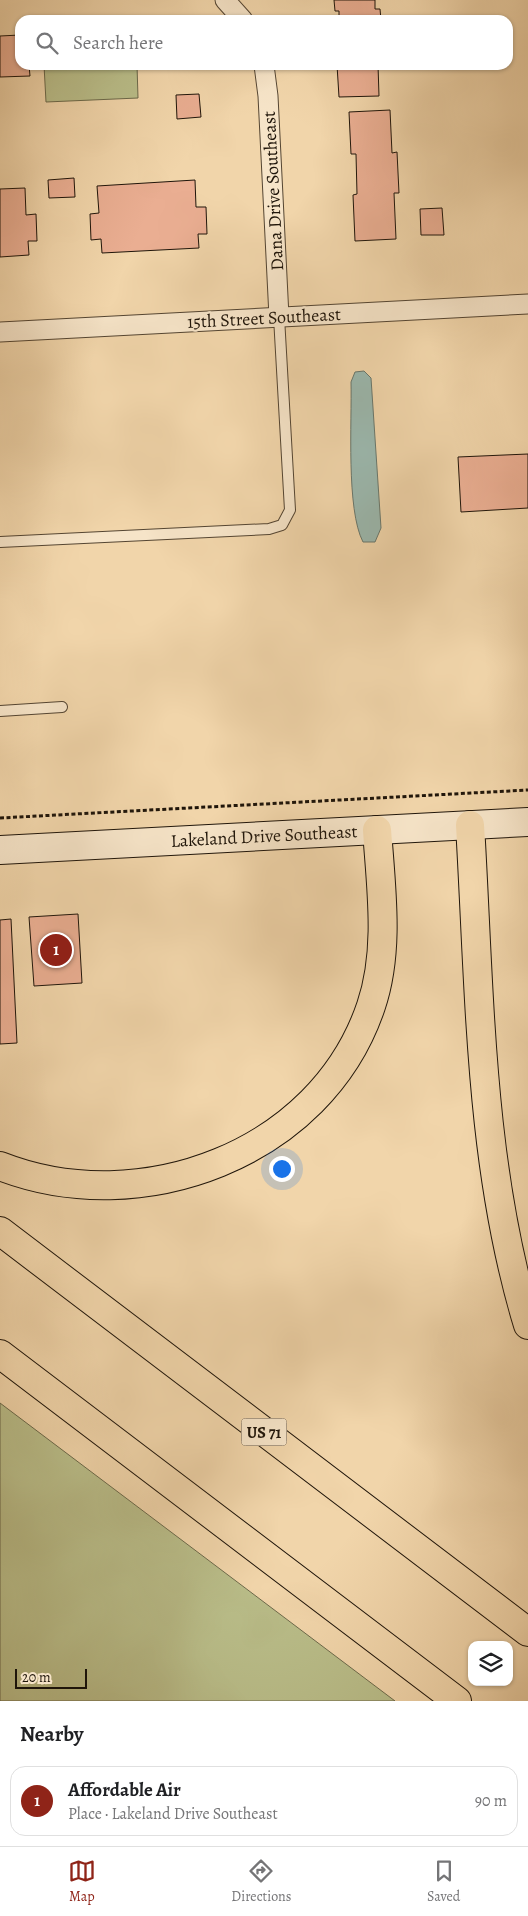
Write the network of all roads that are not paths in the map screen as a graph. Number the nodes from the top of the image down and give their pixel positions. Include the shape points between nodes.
1 (225, 0) edge
2 (238, 15) edge
3 (265, 70) edge
4 (528, 304) edge
5 (279, 317) junction
6 (0, 332) edge
7 (0, 542) edge
8 (62, 708) dead end
9 (0, 711) edge
10 (528, 822) edge
11 (470, 825) junction
12 (378, 830) junction
13 (0, 850) edge
14 (0, 1166) edge
15 (0, 1231) edge
16 (528, 1325) edge
17 (0, 1354) edge
18 (528, 1632) edge
19 (456, 1701) edge

1 - 2 street
3 - 5 street, Dana Drive Southeast
4 - 5 street, 15th Street Southeast
5 - 6 street, 15th Street Southeast
5 - 7 lane via 290,510 282,525
8 - 9 lane
10 - 11 main road, Lakeland Drive Southeast
11 - 12 main road, Lakeland Drive Southeast
11 - 16 highway via 488,1117 495,1180 506,1245
12 - 13 main road, Lakeland Drive Southeast
12 - 14 highway via 382,951 370,1007 341,1066 296,1116 245,1151 218,1164 163,1181 132,1185 72,1184
15 - 18 highway, US 71
17 - 19 highway

